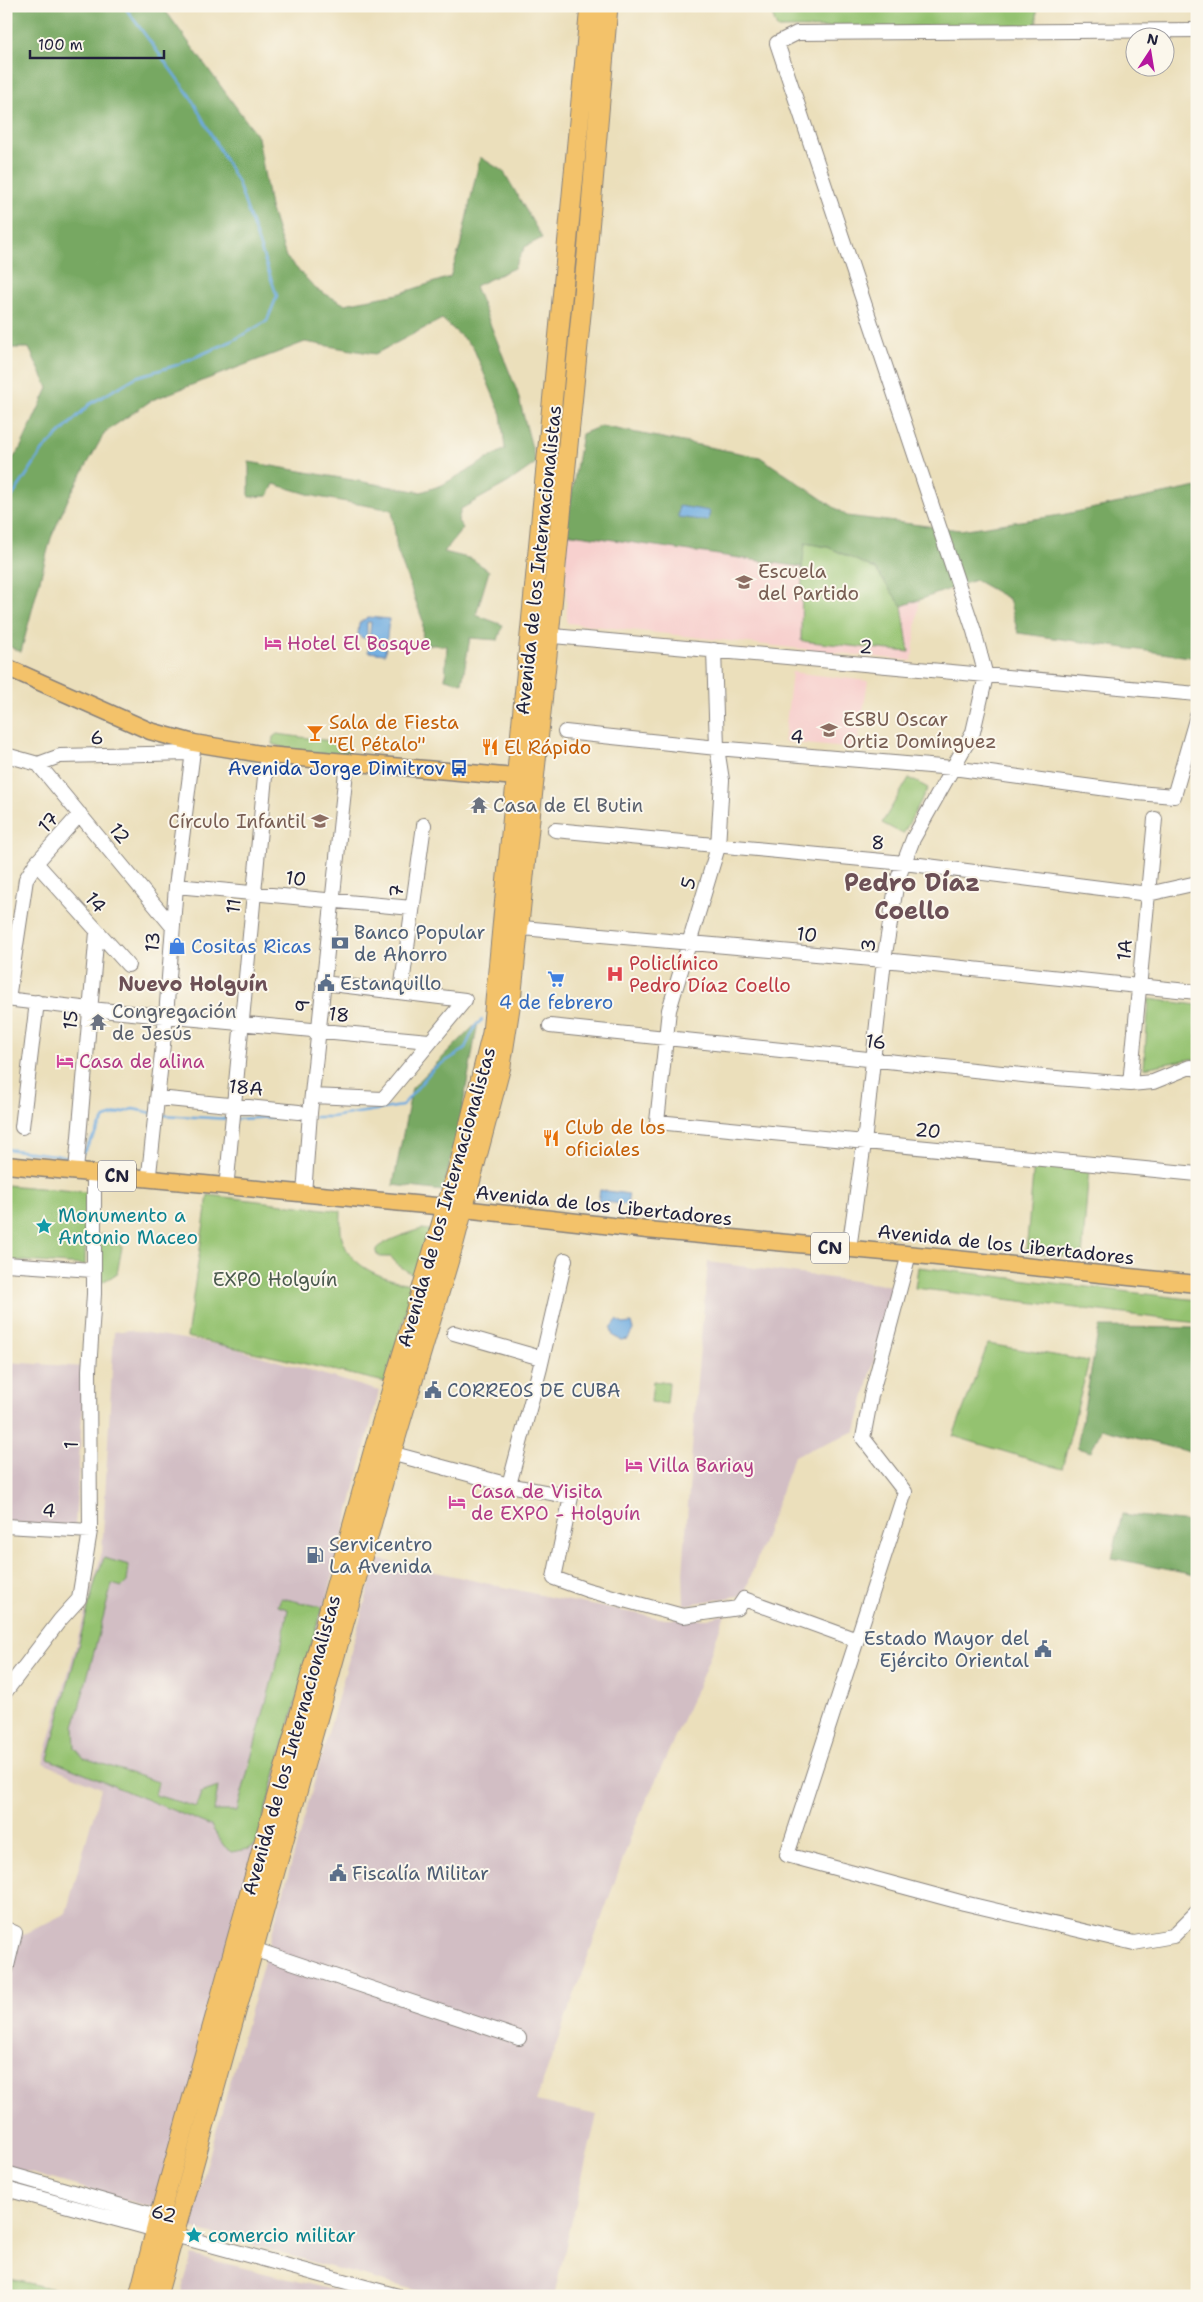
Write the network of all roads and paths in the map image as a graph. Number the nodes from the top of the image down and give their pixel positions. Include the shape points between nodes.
1 (590, 6) edge
2 (608, 6) edge
3 (1197, 30) edge
4 (540, 635) junction
5 (714, 650) junction
6 (6, 668) edge
7 (986, 676) junction
8 (6, 678) edge
9 (1197, 694) edge
10 (1197, 716) edge
11 (565, 732) dead end
12 (1194, 739) edge
13 (192, 748) junction
14 (717, 748) junction
15 (6, 755) edge
16 (266, 760) junction
17 (38, 764) junction
18 (347, 767) junction
19 (953, 768) junction
20 (521, 783) junction
21 (80, 814) junction
22 (1154, 819) dead end
23 (424, 825) dead end
24 (555, 830) dead end
25 (718, 847) junction
26 (36, 862) junction
27 (904, 863) junction
28 (1197, 883) edge
29 (176, 886) junction
30 (253, 892) junction
31 (1148, 894) junction
32 (332, 900) junction
33 (412, 908) junction
34 (172, 926) junction
35 (510, 927) junction
36 (97, 932) junction
37 (690, 942) junction
38 (884, 960) junction
39 (128, 965) dead end
40 (323, 983) junction
41 (1139, 986) junction
42 (401, 991) junction
43 (1197, 992) edge
44 (7, 999) edge
45 (37, 1002) junction
46 (90, 1009) junction
47 (166, 1016) junction
48 (241, 1024) junction
49 (550, 1026) dead end
50 (318, 1031) junction
51 (666, 1038) junction
52 (429, 1041) junction
53 (873, 1059) junction
54 (1197, 1069) edge
55 (1130, 1084) junction
56 (312, 1096) junction
57 (158, 1098) junction
58 (234, 1105) junction
59 (299, 1112) dead end
60 (657, 1122) joint
61 (22, 1127) dead end
62 (864, 1143) junction
63 (6, 1165) edge
64 (76, 1171) junction
65 (94, 1173) junction
66 (149, 1174) dead end
67 (1197, 1174) edge
68 (227, 1179) dead end
69 (304, 1194) junction
70 (455, 1208) junction
71 (849, 1250) junction
72 (909, 1254) junction
73 (565, 1260) dead end
74 (6, 1264) edge
75 (92, 1270) junction
76 (1197, 1284) edge
77 (454, 1334) dead end
78 (541, 1358) junction
79 (382, 1451) junction
80 (509, 1485) junction
81 (6, 1526) edge
82 (90, 1531) junction
83 (857, 1640) junction
84 (7, 1688) edge
85 (1197, 1912) edge
86 (6, 1928) edge
87 (253, 1949) junction
88 (6, 1970) edge
89 (519, 2038) dead end
90 (6, 2173) edge
91 (6, 2188) edge
92 (166, 2226) junction
93 (139, 2296) edge
94 (157, 2296) edge
95 (398, 2296) edge

1 - 4 highway, Avenida de los Internacionalistas
2 - 4 highway, Avenida de los Internacionalistas via 587,254
3 - 7 street, 3 via 797,33 777,43 974,630
4 - 5 street, 2
4 - 20 highway, Avenida de los Internacionalistas
5 - 7 street, 2
5 - 14 street, 5
6 - 13 main road
7 - 9 street, 2
7 - 19 street, 3 via 974,732
8 - 13 main road via 148,741
10 - 12 street
11 - 14 street, 4
12 - 19 street, 4 via 1174,796
13 - 16 main road
13 - 17 street, 6 via 60,756
13 - 29 street, 13
14 - 19 street, 4
14 - 25 street, 5 via 722,780
15 - 17 street
16 - 18 main road
16 - 30 street, 11
17 - 21 street, 12
18 - 20 main road
18 - 32 street, 9
19 - 27 street, 3 via 913,839
20 - 35 highway, Avenida de los Internacionalistas
21 - 26 street, 17
21 - 34 street, 12
22 - 31 street, 1A
23 - 33 street, 7
24 - 25 street, 8
25 - 27 street, 8
25 - 37 street, 5
26 - 36 street, 14
26 - 44 street, 17 via 24,884
27 - 31 street, 8
27 - 38 street, 3 via 897,880
28 - 31 street, 8
29 - 30 street, 10
29 - 34 street, 13
30 - 32 street, 10
30 - 48 street, 11
31 - 41 street, 1A
32 - 33 street, 10
32 - 40 street, 9
33 - 42 street, 7
34 - 47 street, 13
35 - 37 street, 10
35 - 70 highway, Avenida de los Internacionalistas via 501,1066
36 - 39 street, 14
36 - 46 street, 15
37 - 38 street, 10
37 - 51 street, 5 via 668,1010
38 - 41 street, 10
38 - 53 street, 3
40 - 42 street
40 - 50 street, 9
41 - 43 street, 10
41 - 55 street, 1A
42 - 52 street via 465,1000
44 - 45 street, 18
45 - 46 street, 18
45 - 61 street
46 - 47 street, 18
46 - 64 street, 15
47 - 48 street, 18
47 - 57 street, 13
48 - 50 street, 18
48 - 58 street, 11
49 - 51 street, 16
50 - 52 street, 18
50 - 56 street, 9
51 - 53 street, 16
51 - 60 street, 5
52 - 56 street via 380,1100
53 - 55 street, 16
53 - 62 street, 3
54 - 55 street, 16 via 1190,1068 1153,1082
56 - 69 street, 9
57 - 58 street, 18A
57 - 66 street, 13
58 - 59 street, 18A
58 - 68 street, 11
60 - 62 street, 20
62 - 67 street, 20
62 - 71 street, 3
63 - 64 main road, Avenida de los Libertadores / CN
64 - 65 main road, Avenida de los Libertadores / CN
65 - 69 main road, Avenida de los Libertadores / CN
65 - 75 street, 1
69 - 70 main road, Avenida de los Libertadores / CN
70 - 71 main road, Avenida de los Libertadores / CN
70 - 79 highway, Avenida de los Internacionalistas
71 - 72 main road, Avenida de los Libertadores / CN
72 - 76 main road, Avenida de los Libertadores / CN
72 - 83 street via 870,1396 863,1438 905,1492
73 - 78 street
74 - 75 street
75 - 82 street, 1
77 - 78 street
78 - 80 street
79 - 80 street
79 - 87 highway, Avenida de los Internacionalistas
79 - 92 highway, Avenida de los Internacionalistas
80 - 83 street via 571,1497 554,1578 683,1616 738,1608 744,1599
81 - 82 street, 4
82 - 84 street, 1 via 79,1599
83 - 85 street via 787,1855 973,1905 1134,1942 1172,1936
86 - 88 street via 15,1933
87 - 89 street
87 - 92 highway, Avenida de los Internacionalistas
90 - 92 street, 62
91 - 92 street, 62
92 - 93 highway, Avenida de los Internacionalistas
92 - 94 highway, Avenida de los Internacionalistas
92 - 95 street, 62

